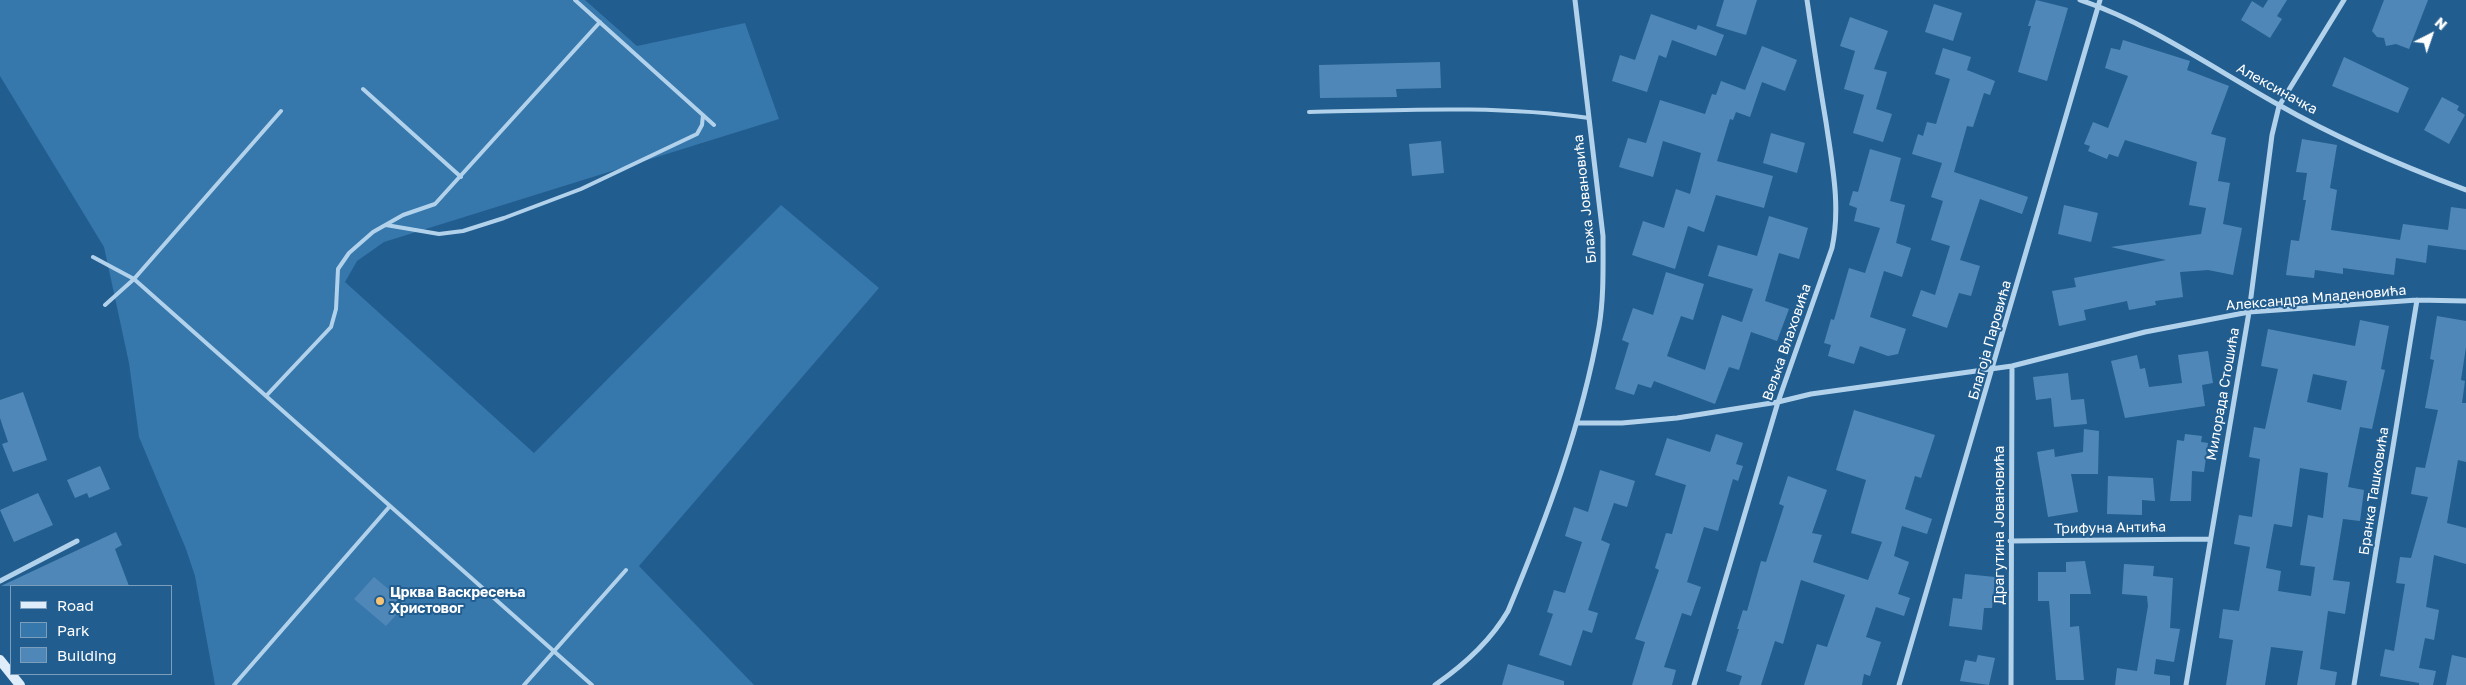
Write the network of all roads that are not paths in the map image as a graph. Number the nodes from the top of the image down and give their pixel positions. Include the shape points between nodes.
1 (575, 0) edge
2 (1575, 0) edge
3 (1807, 0) edge
4 (2080, 0) edge
5 (2344, 0) edge
6 (2099, 3) edge
7 (600, 22) junction
8 (363, 89) dead end
9 (2280, 106) junction
10 (281, 111) dead end
11 (1309, 112) dead end
12 (703, 115) junction
13 (1588, 118) junction
14 (714, 125) dead end
15 (461, 177) junction
16 (2466, 190) edge
17 (386, 225) junction
18 (93, 257) dead end
19 (134, 279) junction
20 (2416, 300) junction
21 (2466, 301) edge
22 (105, 305) dead end
23 (2249, 312) junction
24 (2012, 366) junction
25 (1994, 369) junction
26 (266, 396) junction
27 (1778, 402) junction
28 (1578, 423) junction
29 (390, 506) junction
30 (2209, 539) junction
31 (2010, 540) junction
32 (77, 541) dead end
33 (626, 570) dead end
34 (0, 581) edge
35 (554, 652) junction
36 (0, 660) edge
37 (10, 672) edge
38 (12, 675) edge
39 (20, 685) edge
40 (234, 685) edge
41 (524, 685) edge
42 (592, 685) edge
43 (1435, 685) edge
44 (1694, 685) edge
45 (1899, 685) edge
46 (2011, 685) edge
47 (2186, 685) edge
48 (2354, 685) edge

1 - 7 lane
2 - 13 street, Блажа Јовановића
3 - 27 street, Вељка Влаховића via 1837,204 1836,230
4 - 6 street, Алексиначка
5 - 9 street, Милорада Стошића
6 - 9 street, Алексиначка
6 - 25 street, Благоја Паровића
7 - 12 lane
7 - 15 lane
8 - 15 lane
9 - 16 street, Алексиначка via 2403,166
9 - 23 street, Милорада Стошића via 2272,135
10 - 19 lane
11 - 13 lane via 1456,109 1542,111
12 - 14 lane
12 - 17 lane via 696,134 581,189 504,218 463,231 439,234
13 - 28 street, Блажа Јовановића via 1603,236 1604,274 1600,326
15 - 17 lane via 434,204
17 - 26 lane via 373,232 349,254 338,269 336,309 331,327
18 - 19 lane
19 - 22 lane
19 - 26 lane
20 - 21 street, Александра Младеновића
20 - 23 street, Александра Младеновића
20 - 48 street, Бранка Ташковића
23 - 24 street, Александра Младеновића via 2145,332
23 - 30 street, Милорада Стошића
24 - 25 street, Александра Младеновића
24 - 31 street, Драгутина Јовановића
25 - 27 street via 1811,394
25 - 45 street, Благоја Паровића
26 - 29 lane
27 - 28 street via 1632,422
27 - 44 street, Вељка Влаховића
28 - 43 street, Блажа Јовановића via 1508,611 1494,634 1453,673
29 - 35 lane
29 - 40 lane
30 - 31 street, Трифуна Антића
30 - 47 street, Милорада Стошића
31 - 46 street, Драгутина Јовановића
32 - 34 street
33 - 35 lane
35 - 41 lane
35 - 42 lane
36 - 37 street
38 - 39 street

